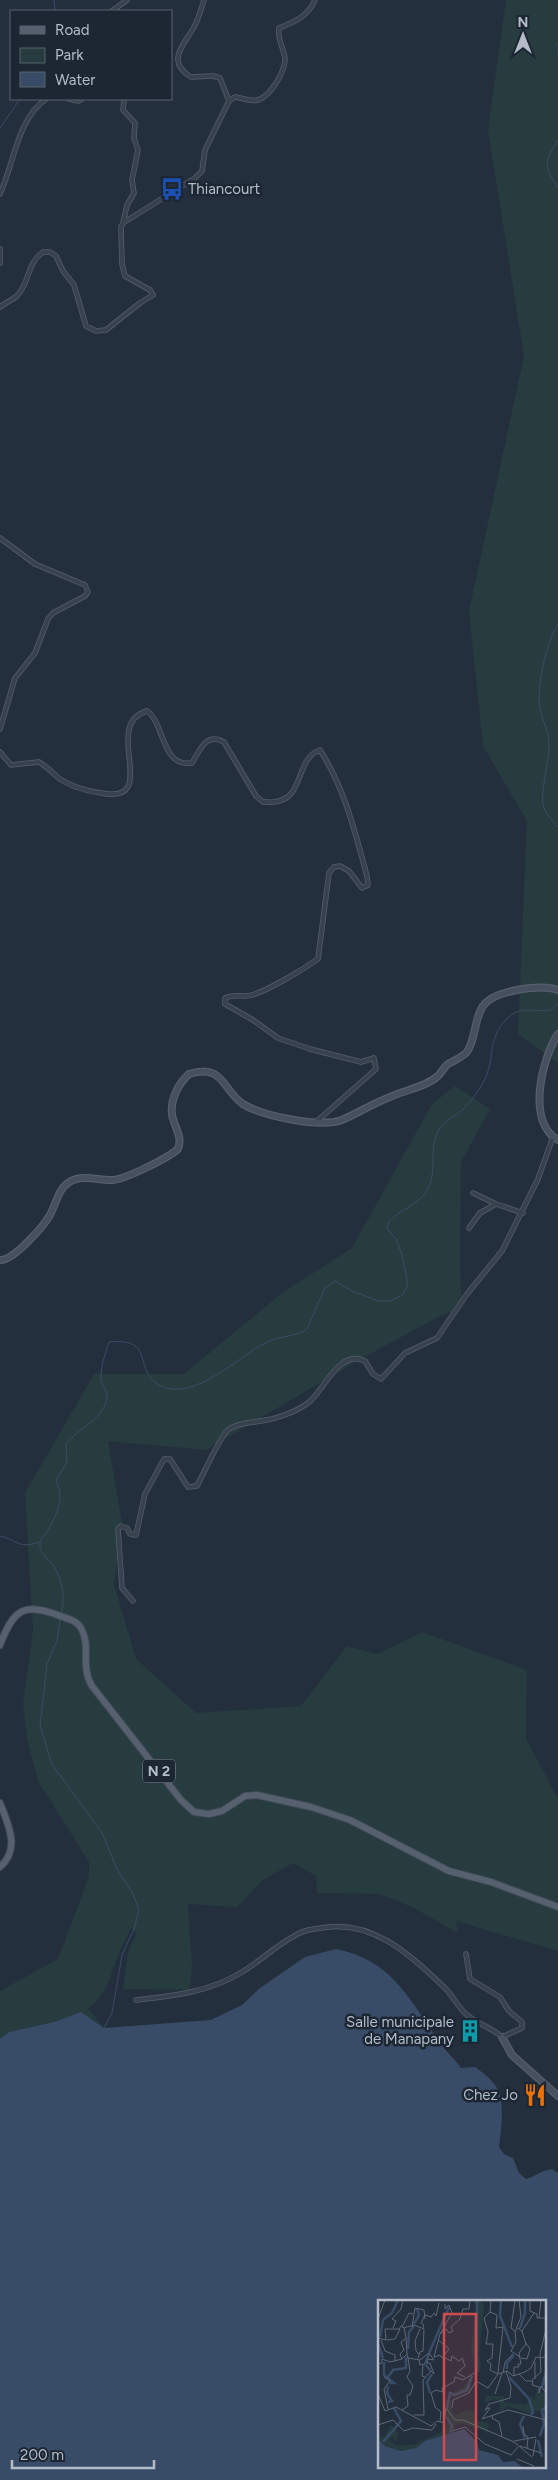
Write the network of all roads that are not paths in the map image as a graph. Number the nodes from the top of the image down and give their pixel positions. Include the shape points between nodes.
1 (127, 0) edge
2 (204, 0) edge
3 (315, 0) edge
4 (113, 10) edge
5 (45, 100) edge
6 (124, 100) edge
7 (229, 101) junction
8 (0, 194) edge
9 (123, 223) junction
10 (0, 248) edge
11 (0, 263) edge
12 (0, 307) edge
13 (0, 538) edge
14 (0, 728) edge
15 (0, 752) edge
16 (558, 990) edge
17 (558, 1034) edge
18 (316, 1122) junction
19 (555, 1139) edge
20 (473, 1193) dead end
21 (496, 1204) junction
22 (523, 1213) junction
23 (469, 1228) dead end
24 (0, 1260) edge
25 (133, 1601) dead end
26 (0, 1645) edge
27 (0, 1803) edge
28 (0, 1867) edge
29 (558, 1907) edge
30 (466, 1954) dead end
31 (136, 2000) dead end
32 (502, 2037) junction
33 (558, 2096) edge

1 - 4 street
2 - 7 street via 195,25 179,49 179,65 191,77 220,78
3 - 7 street via 312,9 303,17 279,28 285,62 266,95 258,100 235,96
5 - 8 street via 28,120
6 - 9 street via 123,110 135,123 134,138 138,150 132,180 133,195 127,204
7 - 9 street via 204,150 202,170 195,178
9 - 12 street via 120,237 124,276 154,293 106,330 96,331 86,326 74,285 50,252 37,256 17,296
10 - 11 street
13 - 14 street via 35,564 85,586 88,592 48,619 35,654 15,678
15 - 18 street via 11,765 39,762 60,779 82,789 118,794 128,789 131,780 126,737 139,713 147,711 154,716 163,742 179,762 192,763 211,738 224,742 256,796 263,802 280,801 292,793 307,759 312,752 320,750 346,801 368,885 362,888 349,871 340,866 334,867 329,873 318,959 251,995 231,995 225,998 224,1004 278,1038 362,1062 374,1058 376,1069
16 - 18 main road via 541,986 527,988 487,1002 466,1053 432,1080 342,1119
17 - 19 main road via 546,1055 539,1097 543,1119
18 - 24 main road via 256,1110 237,1099 216,1074 189,1074 172,1104 173,1120 180,1134 178,1149 128,1177 70,1181 61,1190 45,1223 13,1255
19 - 22 street
20 - 21 street
21 - 22 street
21 - 23 street via 480,1213
22 - 25 street via 502,1251 437,1338 405,1353 380,1379 365,1361 355,1358 331,1372 317,1395 304,1405 274,1418 228,1430 197,1486 188,1487 170,1459 164,1459 145,1494 136,1535 130,1534 127,1528 120,1526 118,1529 122,1588
26 - 29 main road, N 2 via 13,1618 27,1609 38,1608 74,1622 84,1634 84,1667 92,1686 181,1800 194,1812 216,1813 245,1796 257,1795 311,1807 350,1820 449,1871 491,1882
27 - 28 main road via 12,1845 9,1857
30 - 32 street via 470,1979 500,1997 524,2025
31 - 32 street via 209,1987 240,1973 302,1932 346,1925 371,1931 390,1943 444,1988 467,2015
32 - 33 main road via 512,2055

